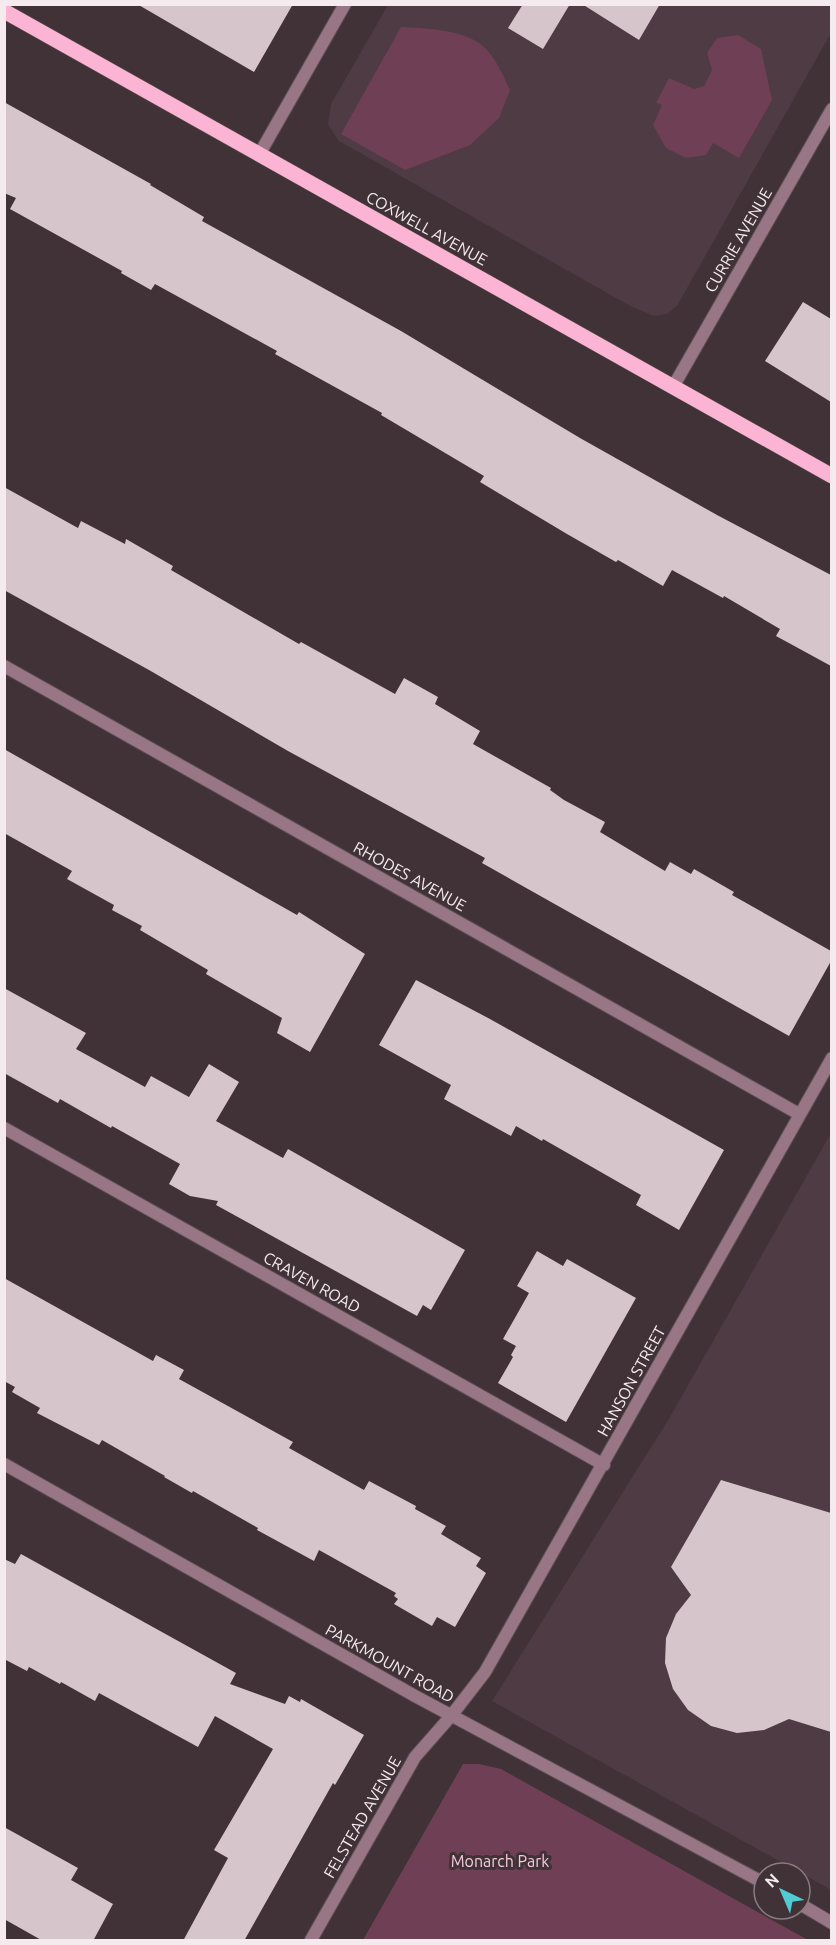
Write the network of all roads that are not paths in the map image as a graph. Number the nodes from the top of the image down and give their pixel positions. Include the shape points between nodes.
1 (345, 4) edge
2 (4, 11) edge
3 (831, 109) edge
4 (260, 153) junction
5 (673, 387) junction
6 (831, 476) edge
7 (4, 666) edge
8 (831, 1058) edge
9 (799, 1114) junction
10 (4, 1128) edge
11 (4, 1464) edge
12 (603, 1464) junction
13 (451, 1716) junction
14 (752, 1877) edge
15 (812, 1911) edge
16 (831, 1923) edge
17 (311, 1941) edge

1 - 4 street
2 - 4 main road, COXWELL AVENUE
3 - 5 street, CURRIE AVENUE
4 - 5 main road, COXWELL AVENUE
5 - 6 main road, COXWELL AVENUE
7 - 9 street, RHODES AVENUE
8 - 9 street, HANSON STREET
9 - 12 street, HANSON STREET
10 - 12 street, CRAVEN ROAD
11 - 13 street, PARKMOUNT ROAD
12 - 13 street, HANSON STREET via 485,1672
13 - 14 street, PARKMOUNT ROAD
13 - 17 street, FELSTEAD AVENUE via 415,1757
15 - 16 street

